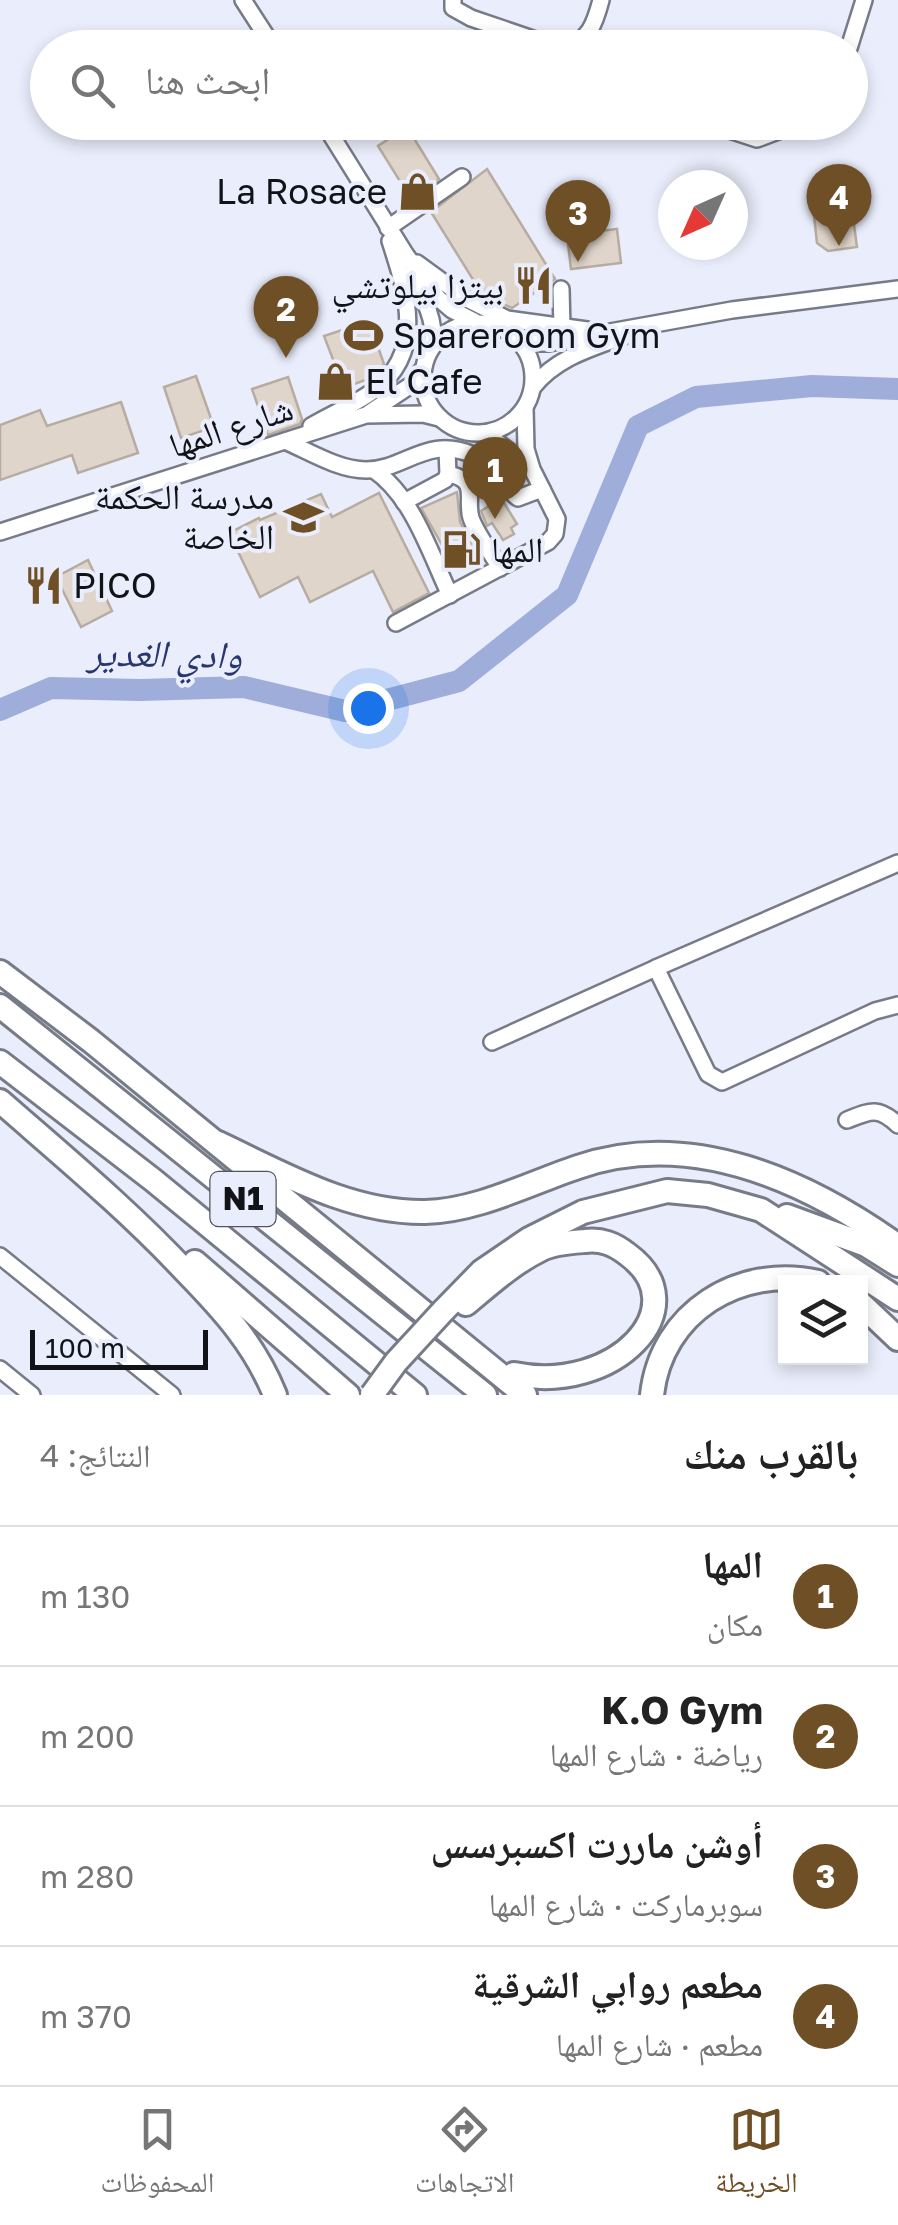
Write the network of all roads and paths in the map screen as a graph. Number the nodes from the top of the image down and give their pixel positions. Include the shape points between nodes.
1 (242, 0) edge
2 (453, 0) edge
3 (601, 0) edge
4 (864, 0) edge
5 (262, 30) edge
6 (507, 30) edge
7 (590, 30) edge
8 (855, 30) edge
9 (334, 140) edge
10 (462, 177) dead end
11 (389, 234) junction
12 (406, 255) junction
13 (561, 289) dead end
14 (898, 289) edge
15 (474, 321) junction
16 (654, 324) junction
17 (562, 328) junction
18 (603, 332) junction
19 (516, 337) junction
20 (432, 348) junction
21 (422, 372) junction
22 (533, 387) junction
23 (525, 408) junction
24 (366, 415) junction
25 (439, 418) junction
26 (486, 433) junction
27 (285, 441) junction
28 (446, 450) junction
29 (532, 469) junction
30 (374, 470) junction
31 (448, 474) junction
32 (542, 490) junction
33 (404, 502) junction
34 (0, 532) edge
35 (500, 568) junction
36 (450, 595) junction
37 (396, 623) dead end
38 (898, 863) edge
39 (656, 968) junction
40 (0, 972) edge
41 (898, 1004) edge
42 (0, 1006) edge
43 (492, 1042) dead end
44 (0, 1062) edge
45 (0, 1102) edge
46 (847, 1120) dead end
47 (898, 1125) edge
48 (218, 1143) junction
49 (761, 1210) junction
50 (139, 1222) junction
51 (898, 1246) edge
52 (0, 1256) edge
53 (898, 1265) edge
54 (778, 1277) edge
55 (898, 1299) edge
56 (451, 1310) junction
57 (868, 1310) edge
58 (898, 1340) edge
59 (459, 1341) junction
60 (0, 1369) edge
61 (32, 1395) edge
62 (172, 1395) edge
63 (275, 1395) edge
64 (348, 1395) edge
65 (372, 1395) edge
66 (392, 1395) edge
67 (414, 1395) edge
68 (485, 1395) edge
69 (525, 1395) edge
70 (652, 1395) edge

1 - 5 street
2 - 6 street via 453,8
3 - 7 street
4 - 8 street
9 - 11 street
10 - 11 street
11 - 12 street
11 - 20 street via 424,297 434,328
11 - 27 street via 409,314 398,364 363,398
12 - 15 street via 438,298
12 - 17 street via 486,310
13 - 17 street
14 - 16 street
15 - 19 street
15 - 20 street via 444,334
16 - 18 street
16 - 22 street via 562,360
17 - 18 street
18 - 19 street via 549,343
19 - 22 street via 528,354
20 - 21 street
21 - 24 street, شارع المها
21 - 25 street
22 - 23 street
23 - 26 street
23 - 29 street
24 - 25 street, شارع المها
24 - 27 street, شارع المها
25 - 26 street via 458,430
26 - 29 street
27 - 30 street via 338,464
27 - 34 street, شارع المها
28 - 30 street via 427,450
28 - 31 street
28 - 32 street via 484,461 518,498
29 - 32 street
30 - 33 street
31 - 33 street
31 - 35 street via 460,477 472,493 472,519
32 - 35 street via 557,519 556,534
33 - 36 street
35 - 36 street
36 - 37 street
38 - 39 street
39 - 41 street via 708,1074 722,1082
39 - 43 street
40 - 48 highway
42 - 68 highway, N1
44 - 67 highway, N1
45 - 50 highway
46 - 47 street via 869,1112 886,1114
48 - 51 highway via 356,1204 426,1212 469,1205 604,1160 714,1157 832,1202
48 - 59 highway
49 - 53 highway via 866,1245
49 - 55 highway
49 - 56 highway via 667,1191 583,1212 482,1271
50 - 63 highway via 234,1323
50 - 64 highway via 162,1234
52 - 62 street
54 - 70 highway via 712,1297 680,1326 665,1348
56 - 59 highway via 543,1248 589,1240 636,1260 652,1292 643,1350 591,1388 564,1392 530,1384
56 - 65 highway, bridge
56 - 66 highway
57 - 58 highway
59 - 69 highway
60 - 61 street

